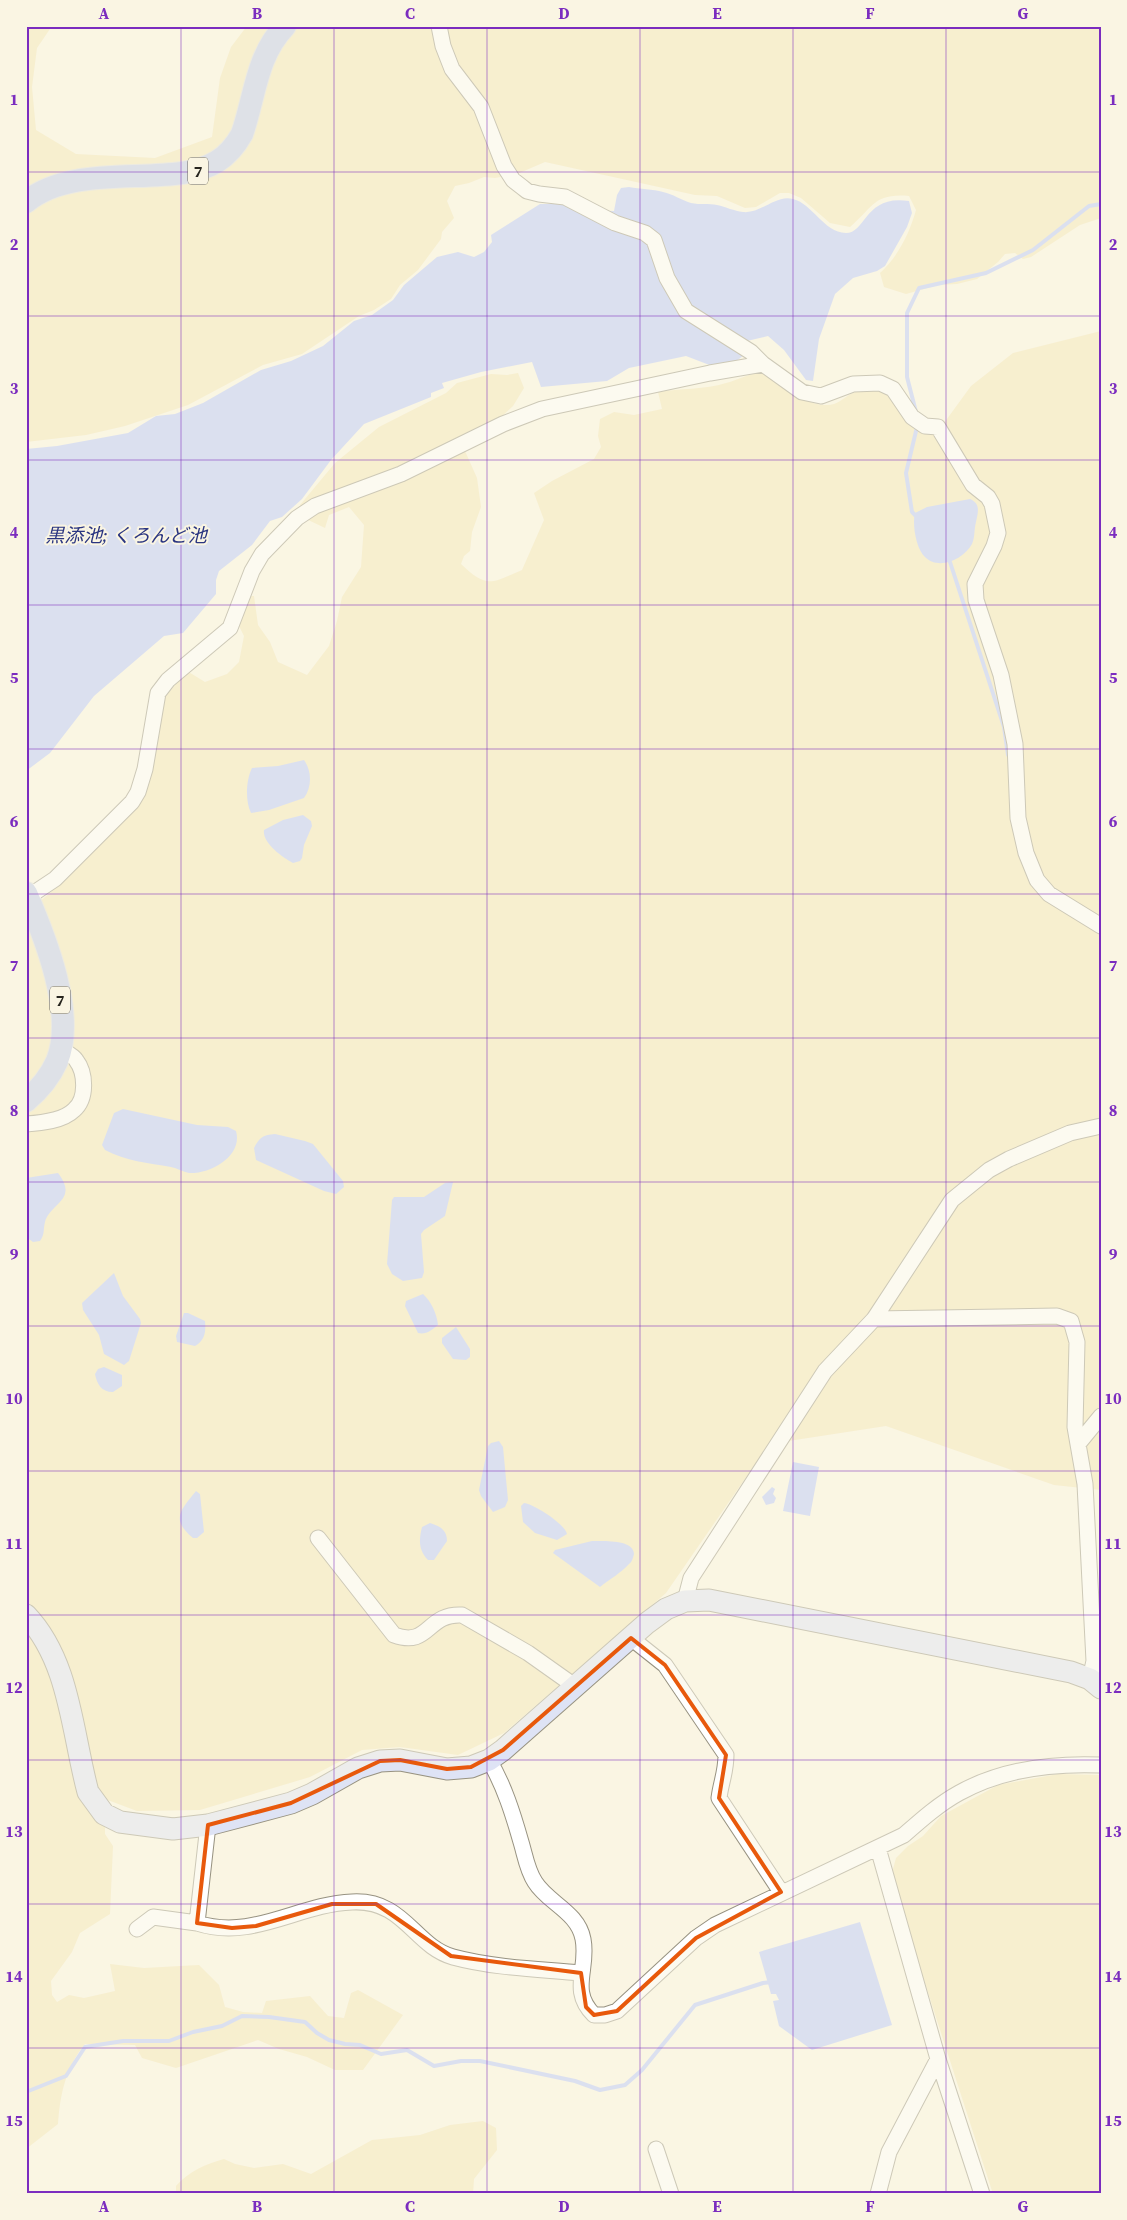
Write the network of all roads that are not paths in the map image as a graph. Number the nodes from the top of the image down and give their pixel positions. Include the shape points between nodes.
1 (285, 26) edge
2 (439, 26) edge
3 (26, 202) edge
4 (763, 364) junction
5 (27, 895) edge
6 (1101, 926) edge
7 (60, 1049) junction
8 (26, 1101) edge
9 (26, 1124) edge
10 (1101, 1126) edge
11 (874, 1320) junction
12 (1101, 1416) edge
13 (1078, 1444) junction
14 (318, 1538) dead end
15 (685, 1601) junction
16 (26, 1615) edge
17 (631, 1638) junction
18 (1096, 1683) edge
19 (576, 1687) junction
20 (489, 1760) junction
21 (1101, 1765) edge
22 (208, 1825) junction
23 (878, 1848) junction
24 (781, 1892) junction
25 (197, 1923) junction
26 (137, 1930) dead end
27 (581, 1973) junction
28 (938, 2059) junction
29 (656, 2150) dead end
30 (671, 2194) edge
31 (878, 2194) edge
32 (982, 2194) edge

1 - 3 main road, 7 via 272,42 261,65 242,134 220,162 198,171 176,174 78,180 48,188
2 - 4 street via 452,69 481,108 504,166 513,180 527,191 565,197 615,223 645,233 654,240 667,278 686,311 751,352
4 - 5 street via 542,410 503,424 401,474 315,506 298,518 262,554 230,628 168,680 158,693 145,769 132,802 55,879
4 - 6 street via 802,392 821,396 854,384 880,383 893,389 912,417 925,426 938,427 973,484 988,497 998,533 975,584 976,600 1001,675 1015,744 1018,818 1026,853 1037,880 1049,894
5 - 7 main road, 7 via 42,931 60,1000 63,1019
7 - 8 main road, 7 via 48,1078
7 - 9 street via 76,1059 82,1076 83,1097 74,1111 56,1119
10 - 11 street via 1070,1133 1008,1160 970,1183 952,1200
11 - 13 street via 1057,1316 1071,1321 1077,1342 1075,1427
11 - 15 street via 825,1371 691,1578
12 - 13 street
13 - 18 street via 1085,1484
14 - 19 street via 394,1635 405,1639 419,1637 441,1617 462,1615 528,1653
15 - 17 street via 666,1609
15 - 18 street via 709,1600 1024,1661 1072,1672
16 - 22 street via 40,1631 59,1668 88,1792 104,1814 120,1822 173,1829
17 - 19 street
17 - 24 street via 665,1665 726,1755 726,1772 719,1798
19 - 20 street
20 - 22 street via 471,1768 447,1769 400,1760 380,1761 358,1768 291,1802
20 - 27 street via 499,1777 535,1883 575,1920 583,1938
21 - 23 street via 1074,1764 1002,1774 959,1793 904,1835
22 - 25 street
23 - 24 street
23 - 28 street
24 - 27 street via 696,1938 617,2011 594,2015 586,2008 580,1988
25 - 26 street via 153,1917
25 - 27 street via 232,1928 256,1926 332,1904 354,1901 376,1904 396,1914 424,1940 452,1956
28 - 31 street via 889,2152
28 - 32 street
29 - 30 street

